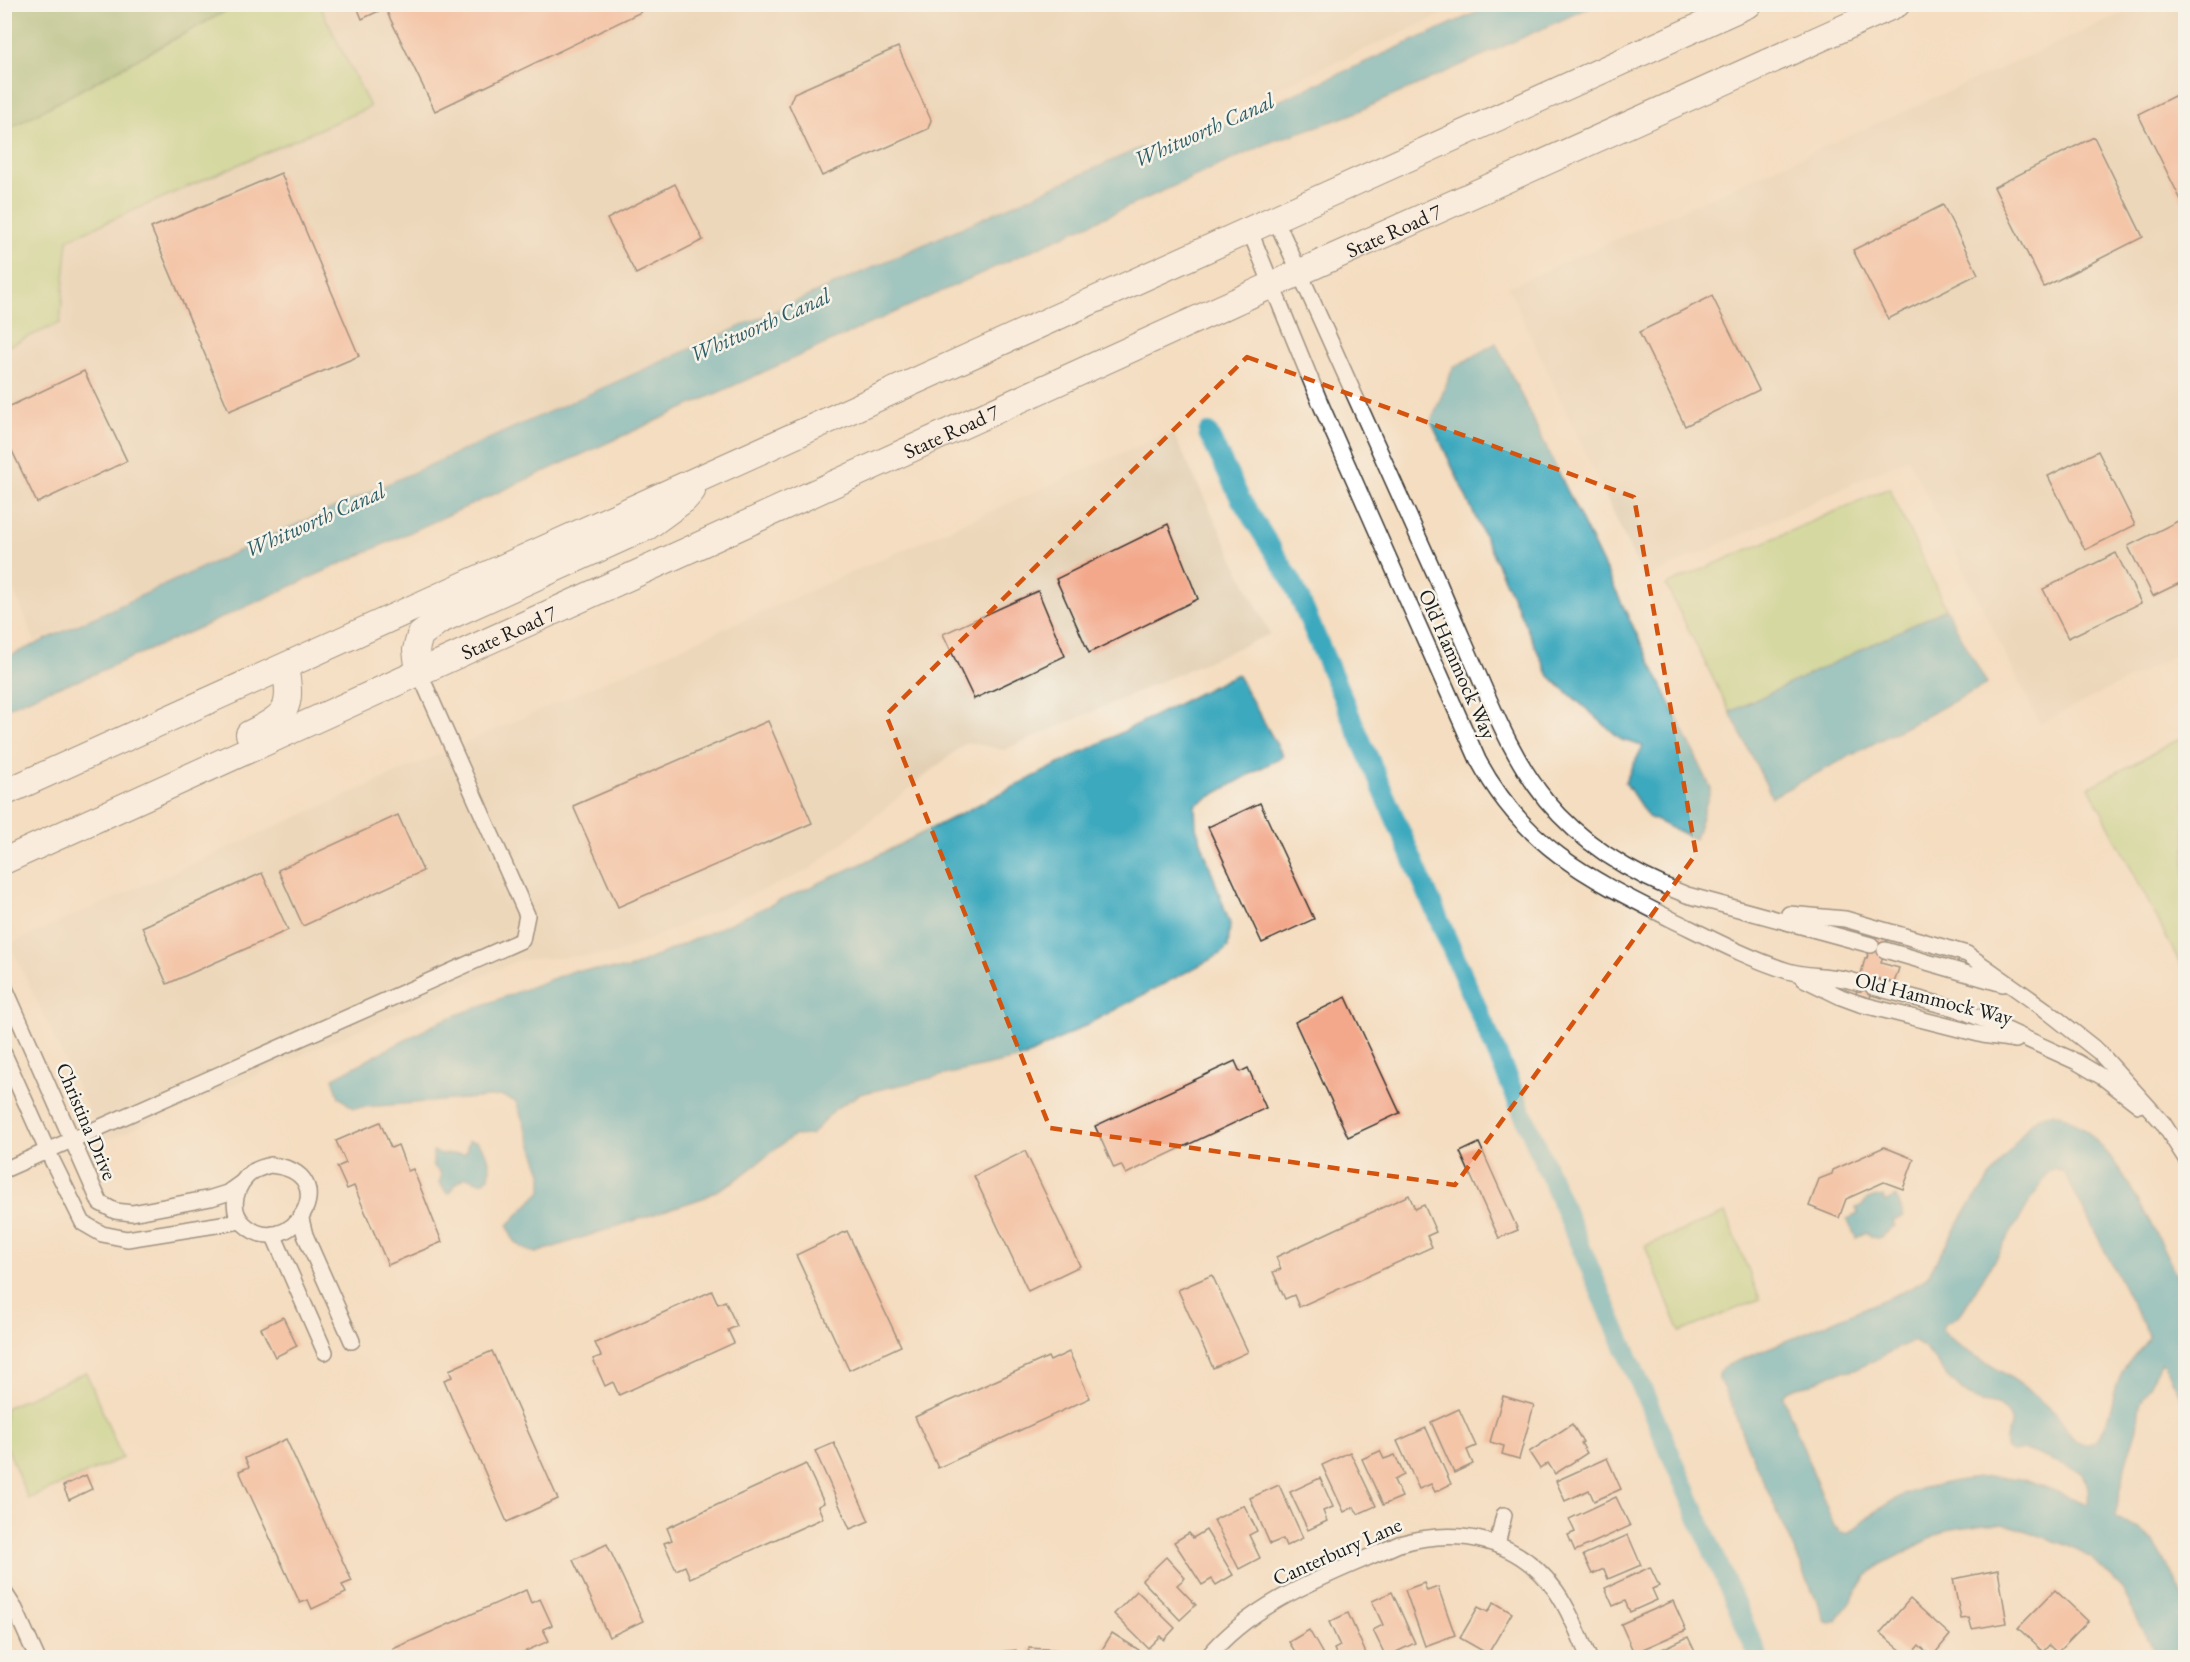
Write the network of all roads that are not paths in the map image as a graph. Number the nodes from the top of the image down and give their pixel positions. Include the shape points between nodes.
1 (1749, 4) edge
2 (1863, 4) edge
3 (1897, 4) edge
4 (1835, 32) junction
5 (1275, 218) junction
6 (1249, 229) junction
7 (1299, 273) junction
8 (1272, 285) junction
9 (706, 476) junction
10 (285, 667) junction
11 (419, 672) junction
12 (169, 786) junction
13 (4, 794) edge
14 (4, 861) edge
15 (1746, 909) junction
16 (1791, 972) junction
17 (4, 986) edge
18 (2012, 987) junction
19 (2037, 1044) junction
20 (4, 1054) edge
21 (73, 1139) junction
22 (47, 1150) junction
23 (2186, 1159) edge
24 (4, 1170) edge
25 (241, 1183) junction
26 (301, 1219) junction
27 (241, 1221) junction
28 (273, 1234) junction
29 (351, 1341) dead end
30 (325, 1352) dead end
31 (1504, 1515) dead end
32 (1497, 1545) junction
33 (4, 1592) edge
34 (37, 1658) edge
35 (1207, 1658) edge
36 (1589, 1658) edge

1 - 5 main road
2 - 4 main road
3 - 4 main road, State Road 7
4 - 7 main road, State Road 7
5 - 6 main road
5 - 7 street, Old Hammock Way
6 - 8 street, Old Hammock Way
6 - 9 main road
7 - 8 main road, State Road 7
7 - 15 street, Old Hammock Way via 1501,727 1528,776 1570,826 1616,861 1665,887
8 - 11 main road, State Road 7
8 - 16 street, Old Hammock Way via 1478,760 1504,802 1538,838 1590,878 1741,953
9 - 10 main road
9 - 11 main road via 684,500 646,527 439,621 420,635 416,650
10 - 12 main road via 290,692 287,705 273,723 215,750
10 - 13 main road
11 - 12 main road, State Road 7
11 - 21 street via 526,915 522,940
12 - 14 main road, State Road 7
15 - 18 street, Old Hammock Way
15 - 18 street, Old Hammock Way via 1845,919 1967,954
16 - 19 street, Old Hammock Way via 1860,1004 1983,1035
16 - 19 street, Old Hammock Way via 1839,978 1958,1009
17 - 21 street, Christina Drive
18 - 23 street, Old Hammock Way via 2099,1052 2163,1123
19 - 23 street, Old Hammock Way via 2104,1078 2141,1106
20 - 22 street
21 - 22 street
21 - 25 street, Christina Drive via 100,1203 115,1211 132,1213 211,1198
22 - 24 street
22 - 27 street via 82,1223 102,1234 127,1239
25 - 26 street via 254,1171 270,1165 286,1167 300,1175 308,1188 308,1204
25 - 27 street via 236,1196
26 - 28 street via 289,1229
26 - 29 street
27 - 28 street via 261,1234
28 - 30 street
31 - 32 street
32 - 35 street, Canterbury Lane via 1448,1535 1399,1544 1261,1608 1236,1627
32 - 36 street, Canterbury Lane via 1519,1556 1556,1591
33 - 34 street

